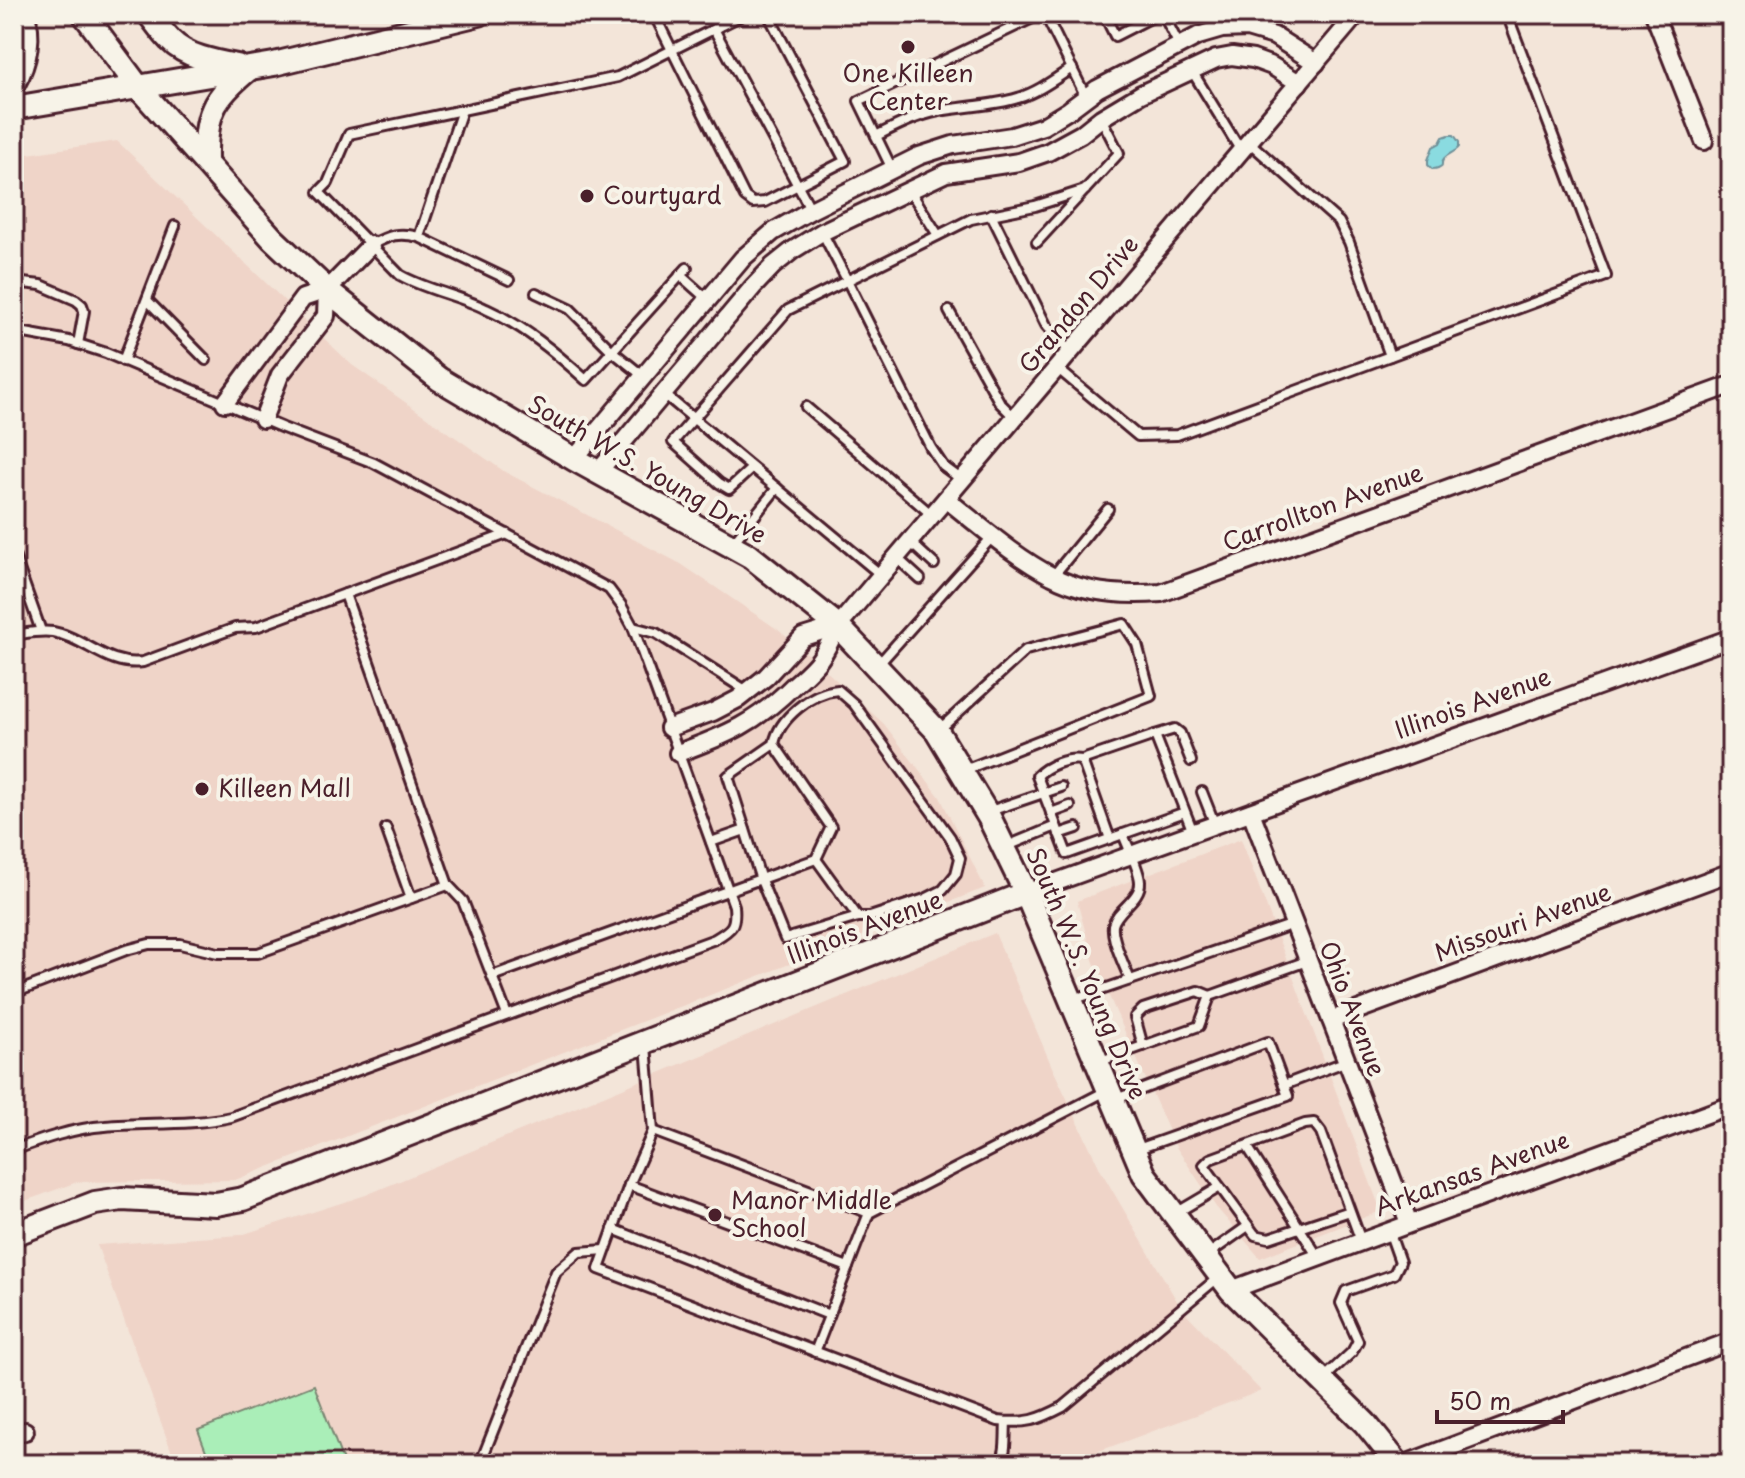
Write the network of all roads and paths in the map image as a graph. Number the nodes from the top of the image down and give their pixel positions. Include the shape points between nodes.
1 (22, 14) edge
2 (84, 14) edge
3 (149, 14) edge
4 (479, 14) edge
5 (654, 14) edge
6 (744, 14) edge
7 (768, 14) edge
8 (1043, 14) edge
9 (1104, 14) edge
10 (1161, 14) edge
11 (1357, 14) edge
12 (1507, 14) edge
13 (1654, 14) edge
14 (714, 29) junction
15 (1179, 46) junction
16 (671, 51) junction
17 (1316, 63) junction
18 (1072, 68) junction
19 (250, 69) junction
20 (1191, 70) junction
21 (14, 82) edge
22 (1299, 83) junction
23 (139, 88) junction
24 (1086, 97) junction
25 (14, 108) edge
26 (462, 110) junction
27 (1101, 118) junction
28 (876, 136) junction
29 (1704, 141) dead end
30 (1245, 147) junction
31 (206, 162) junction
32 (892, 169) junction
33 (797, 186) junction
34 (1085, 190) junction
35 (910, 191) junction
36 (811, 210) junction
37 (991, 214) junction
38 (175, 226) dead end
39 (822, 232) junction
40 (938, 235) junction
41 (419, 237) junction
42 (1037, 242) dead end
43 (371, 245) junction
44 (509, 280) dead end
45 (847, 280) junction
46 (14, 282) edge
47 (327, 290) junction
48 (536, 293) dead end
49 (147, 300) junction
50 (708, 300) junction
51 (949, 311) dead end
52 (14, 331) edge
53 (78, 344) junction
54 (612, 351) junction
55 (1070, 352) junction
56 (1390, 356) junction
57 (206, 360) dead end
58 (123, 361) junction
59 (1057, 368) junction
60 (643, 377) junction
61 (1731, 385) edge
62 (664, 394) junction
63 (225, 403) junction
64 (806, 407) dead end
65 (1015, 418) junction
66 (263, 419) junction
67 (693, 419) junction
68 (574, 459) junction
69 (752, 468) junction
70 (598, 472) junction
71 (962, 480) junction
72 (777, 488) junction
73 (946, 499) junction
74 (1108, 509) dead end
75 (932, 515) junction
76 (507, 534) junction
77 (993, 535) junction
78 (909, 542) junction
79 (731, 545) junction
80 (14, 555) edge
81 (896, 557) junction
82 (934, 564) dead end
83 (881, 575) junction
84 (1052, 576) junction
85 (920, 579) dead end
86 (345, 594) junction
87 (838, 626) junction
88 (633, 627) junction
89 (41, 631) junction
90 (14, 635) edge
91 (1731, 638) edge
92 (876, 667) junction
93 (747, 691) junction
94 (669, 728) junction
95 (937, 731) junction
96 (1155, 735) junction
97 (774, 744) junction
98 (678, 753) junction
99 (1082, 760) junction
100 (1191, 761) dead end
101 (962, 771) junction
102 (1061, 787) dead end
103 (1202, 792) dead end
104 (1043, 793) junction
105 (1070, 806) dead end
106 (986, 812) junction
107 (1185, 812) junction
108 (1251, 812) junction
109 (1051, 813) junction
110 (1215, 825) junction
111 (386, 828) dead end
112 (1077, 828) dead end
113 (745, 830) junction
114 (1058, 830) junction
115 (1193, 833) junction
116 (1123, 834) junction
117 (1110, 839) junction
118 (711, 842) junction
119 (1003, 847) junction
120 (1131, 856) junction
121 (816, 859) junction
122 (1731, 872) edge
123 (761, 880) junction
124 (448, 885) junction
125 (729, 891) junction
126 (1026, 893) junction
127 (411, 898) junction
128 (858, 917) junction
129 (1294, 924) junction
130 (1308, 960) junction
131 (492, 976) junction
132 (1130, 980) junction
133 (14, 993) edge
134 (1210, 996) junction
135 (1071, 1001) junction
136 (507, 1015) junction
137 (1331, 1020) junction
138 (645, 1042) junction
139 (1143, 1046) junction
140 (1347, 1061) junction
141 (1097, 1062) junction
142 (1284, 1085) junction
143 (1111, 1095) junction
144 (1731, 1105) edge
145 (653, 1131) junction
146 (1247, 1146) junction
147 (14, 1150) edge
148 (1134, 1151) junction
149 (629, 1185) junction
150 (1220, 1187) junction
151 (1350, 1211) junction
152 (869, 1213) junction
153 (1174, 1214) junction
154 (1409, 1223) junction
155 (1248, 1226) junction
156 (1299, 1228) junction
157 (613, 1229) junction
158 (1389, 1231) junction
159 (14, 1234) edge
160 (1361, 1241) junction
161 (605, 1250) junction
162 (1206, 1256) junction
163 (1318, 1257) junction
164 (848, 1267) junction
165 (1225, 1283) junction
166 (829, 1315) junction
167 (1731, 1341) edge
168 (815, 1352) junction
169 (1322, 1381) junction
170 (1006, 1422) junction
171 (480, 1464) edge
172 (1000, 1464) edge
173 (1398, 1464) edge
174 (1405, 1464) edge

1 - 21 main road via 24,57
2 - 23 main road, South W.S. Young Drive
3 - 19 main road via 172,43 189,53
4 - 19 main road
5 - 16 lane
6 - 14 lane
7 - 33 lane via 845,161
8 - 18 lane
8 - 28 lane via 859,101
9 - 10 lane via 1115,36
10 - 15 lane
11 - 17 street, Grandon Drive
12 - 56 lane via 1606,276
13 - 29 street
14 - 16 lane
14 - 33 lane
15 - 17 street via 1222,29 1247,28 1274,36
15 - 20 street
15 - 24 street
16 - 26 lane via 618,77
16 - 33 lane via 745,197 765,202
17 - 22 street, Grandon Drive
18 - 24 lane
18 - 28 lane via 1022,97 938,111
19 - 23 main road
19 - 31 main road via 213,106 205,136
20 - 22 street via 1232,56 1272,66
20 - 27 street
20 - 30 lane
22 - 30 street, Grandon Drive
23 - 25 main road
23 - 31 main road, South W.S. Young Drive
24 - 27 street
24 - 32 street via 1043,126 953,145
26 - 41 lane
26 - 43 lane via 349,134 319,192
27 - 34 lane via 1119,153
27 - 35 street via 1048,152 946,173
28 - 32 lane
30 - 55 street, Grandon Drive
30 - 56 lane via 1339,222
31 - 47 main road, South W.S. Young Drive via 272,238
32 - 35 street
32 - 36 street
33 - 36 lane
34 - 37 lane
34 - 42 lane
35 - 39 street
35 - 40 lane
36 - 39 street
36 - 50 street via 743,258
37 - 40 lane
37 - 55 lane via 1046,325
38 - 49 lane
39 - 45 lane
39 - 62 street via 773,266
40 - 45 lane
41 - 43 lane via 390,235
41 - 44 lane
43 - 47 street
43 - 54 lane via 400,275 486,308 524,329 586,380
45 - 67 lane via 788,310
45 - 71 lane via 931,448
46 - 53 lane via 41,285 82,305
47 - 63 street via 303,298
47 - 66 street via 326,316 280,375
47 - 68 main road, South W.S. Young Drive via 439,379
48 - 54 lane via 570,309
49 - 57 lane
49 - 58 lane
50 - 54 lane via 683,272
50 - 60 street
51 - 65 lane via 1000,403
52 - 53 lane
53 - 58 lane
54 - 60 lane
55 - 59 street, Grandon Drive
56 - 59 lane via 1177,435 1138,436
58 - 63 lane
59 - 65 street, Grandon Drive
60 - 62 street
60 - 68 street
61 - 84 street, Carrollton Avenue via 1161,593 1105,592
62 - 67 lane
62 - 70 street
63 - 66 lane
64 - 75 lane
65 - 71 street, Grandon Drive
66 - 76 lane via 374,463
67 - 69 lane
67 - 69 lane via 673,442 719,483 729,489
68 - 70 main road, South W.S. Young Drive
69 - 72 lane
70 - 79 main road, South W.S. Young Drive
71 - 73 street, Grandon Drive
72 - 79 lane
72 - 83 lane
73 - 75 street, Grandon Drive
73 - 77 street, Carrollton Avenue
74 - 84 lane
75 - 78 street, Grandon Drive
76 - 86 lane
76 - 88 lane via 609,589
77 - 84 street, Carrollton Avenue
77 - 92 lane via 936,593
78 - 81 street, Grandon Drive
78 - 82 lane
79 - 87 main road, South W.S. Young Drive
80 - 89 lane
81 - 83 street, Grandon Drive
81 - 85 lane
83 - 87 street, Grandon Drive
86 - 89 lane via 256,627 235,628 127,664
86 - 124 lane
87 - 92 main road, South W.S. Young Drive
87 - 93 street via 803,637
87 - 98 street, Grandon Drive via 821,658 774,705 749,723
88 - 93 lane via 656,633
88 - 94 lane
89 - 90 lane
91 - 108 street, Illinois Avenue
92 - 95 main road, South W.S. Young Drive
93 - 94 street via 713,712
94 - 98 lane
95 - 101 main road, South W.S. Young Drive
95 - 101 lane via 1026,650 1124,624 1137,644 1151,696
96 - 99 lane
96 - 100 lane via 1175,729
96 - 107 lane
97 - 113 lane via 728,776
97 - 121 lane via 831,827
97 - 128 lane via 785,720 821,693 838,690 854,704 950,837 960,858 943,890
98 - 118 lane
99 - 104 lane via 1045,769 1037,776
99 - 117 lane via 1098,820
101 - 106 main road, South W.S. Young Drive
102 - 104 lane
103 - 110 lane
104 - 106 lane
104 - 109 lane
105 - 109 lane
106 - 119 main road, South W.S. Young Drive
107 - 115 lane
107 - 116 lane
108 - 110 street, Illinois Avenue
108 - 129 street, Ohio Avenue
109 - 114 lane
110 - 115 street, Illinois Avenue
111 - 127 lane
112 - 114 lane
113 - 118 lane
113 - 123 lane
114 - 117 lane via 1067,854
114 - 119 lane
115 - 120 street, Illinois Avenue
116 - 117 lane
116 - 120 lane
118 - 125 lane
119 - 126 main road, South W.S. Young Drive
120 - 126 street, Illinois Avenue
120 - 132 lane via 1138,891 1113,927
121 - 123 lane
121 - 128 lane
122 - 137 street, Missouri Avenue
123 - 125 lane
123 - 128 lane via 785,939
124 - 127 lane
124 - 131 lane via 463,901
125 - 131 lane
125 - 136 lane via 735,916 728,932
126 - 135 main road, South W.S. Young Drive
126 - 138 main road, Illinois Avenue
127 - 133 lane via 258,953 149,944
129 - 130 street, Ohio Avenue
129 - 132 lane
130 - 134 lane
130 - 137 street, Ohio Avenue
131 - 136 lane
132 - 135 lane
134 - 139 lane via 1199,1026
134 - 139 lane via 1198,991 1143,1009 1135,1017
135 - 141 main road, South W.S. Young Drive
136 - 147 lane via 231,1117 103,1126
137 - 140 street, Ohio Avenue
138 - 145 lane
138 - 159 main road, Illinois Avenue via 243,1199 216,1204 108,1201
139 - 141 lane
140 - 142 lane
140 - 154 street, Ohio Avenue
141 - 143 main road, South W.S. Young Drive
142 - 143 lane via 1268,1042
142 - 148 lane via 1288,1096
143 - 148 main road, South W.S. Young Drive
143 - 152 lane
144 - 154 street, Arkansas Avenue
145 - 149 lane
145 - 152 lane
146 - 150 lane via 1204,1165
146 - 151 lane via 1314,1123
146 - 156 lane
148 - 153 main road, South W.S. Young Drive
149 - 157 lane
149 - 164 lane
150 - 153 lane
150 - 155 lane
151 - 156 lane
151 - 160 lane
152 - 164 lane
153 - 162 main road, South W.S. Young Drive
154 - 158 street, Arkansas Avenue
155 - 156 lane via 1255,1235 1269,1238
155 - 162 lane
156 - 163 lane
157 - 161 lane
157 - 166 lane
158 - 160 street, Arkansas Avenue
158 - 169 lane via 1400,1262 1394,1274 1346,1291 1341,1303 1358,1341
160 - 163 street, Arkansas Avenue
161 - 168 lane via 599,1269
161 - 171 lane via 579,1252 556,1272
162 - 165 main road, South W.S. Young Drive
163 - 165 street, Arkansas Avenue
164 - 166 lane
165 - 169 main road, South W.S. Young Drive
165 - 170 lane via 1063,1407 1042,1418
166 - 168 lane
167 - 174 street
168 - 170 lane
169 - 173 main road, South W.S. Young Drive
170 - 172 lane

